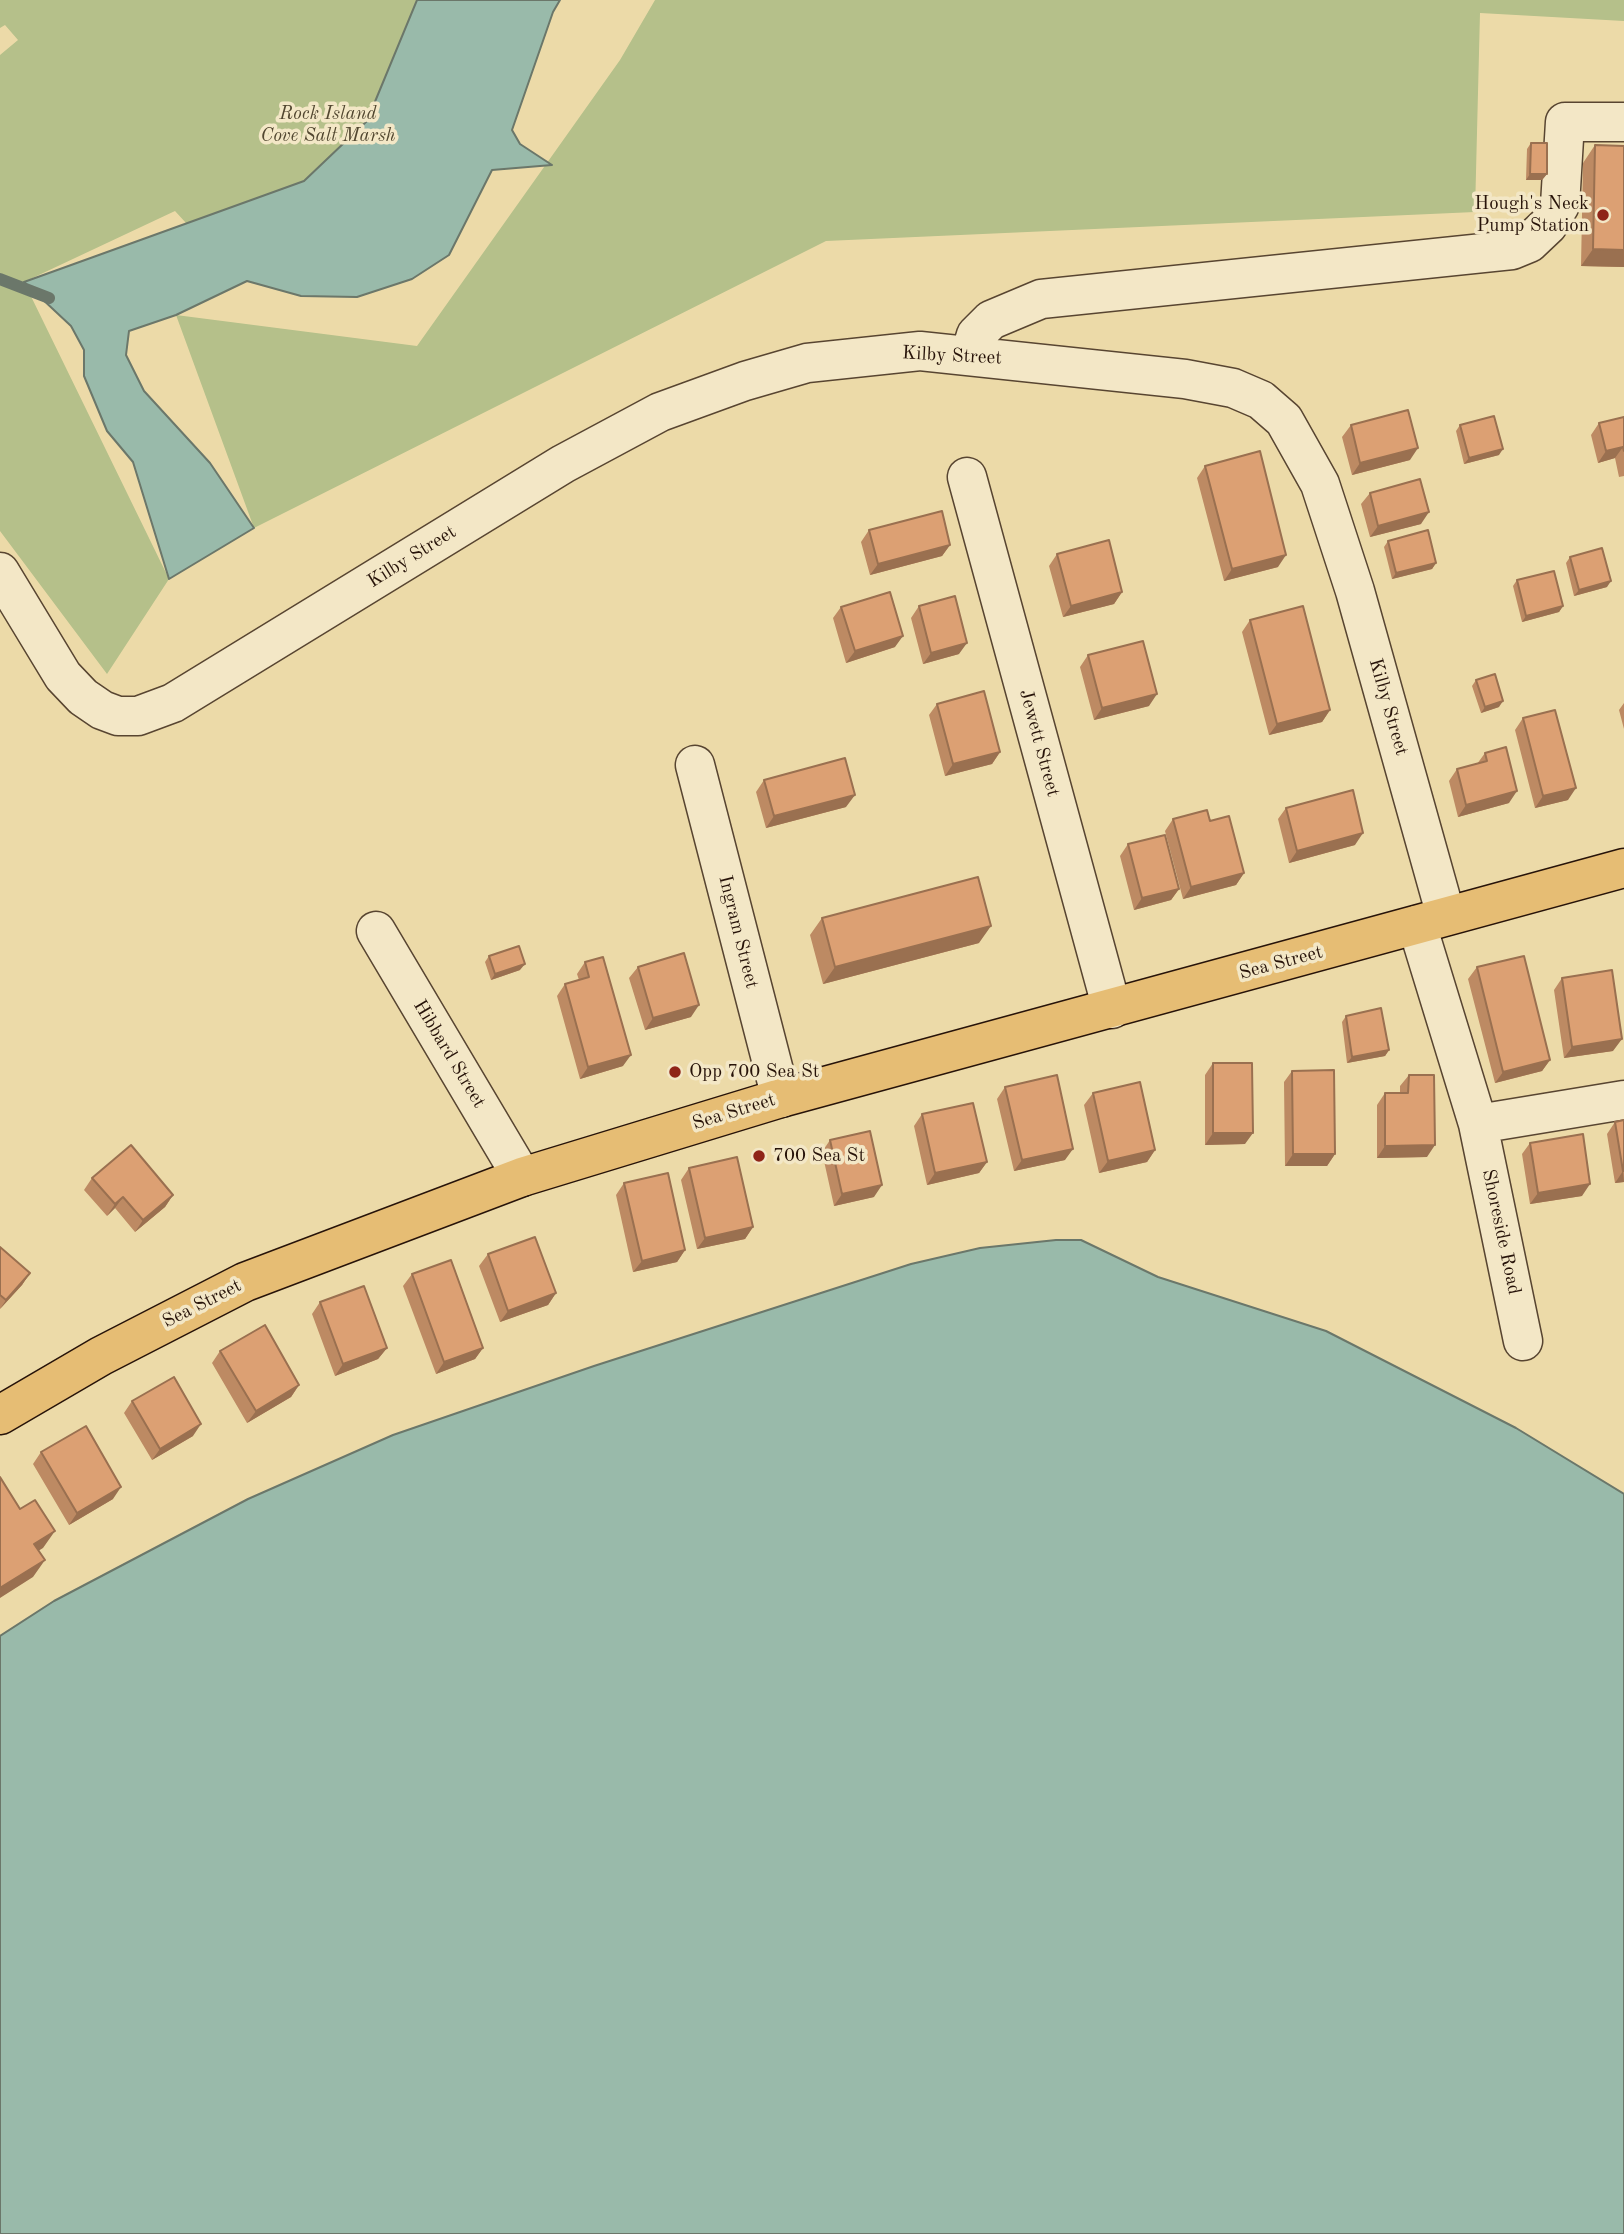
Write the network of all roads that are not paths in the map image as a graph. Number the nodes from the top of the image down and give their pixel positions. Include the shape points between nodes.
1 (1624, 122) edge
2 (971, 355) junction
3 (967, 477) dead end
4 (0, 572) edge
5 (695, 765) dead end
6 (1624, 868) edge
7 (1431, 921) junction
8 (376, 931) dead end
9 (1111, 1009) junction
10 (781, 1098) junction
11 (1624, 1100) edge
12 (1478, 1124) junction
13 (522, 1177) junction
14 (1523, 1341) dead end
15 (0, 1415) edge

1 - 2 street via 1565,121 1560,205 1529,243 1512,250 1041,299 991,320 976,335
2 - 4 street, Kilby Street via 920,351 807,363 660,412 563,464 173,703 138,716 118,716 83,697 63,676
2 - 7 street, Kilby Street via 1233,388 1261,400 1284,420 1320,484 1334,522
3 - 9 street, Jewett Street
5 - 10 street, Ingram Street
6 - 7 main road, Sea Street
7 - 9 main road, Sea Street
7 - 12 street, Shoreside Road
8 - 13 street, Hibbard Street
9 - 10 main road, Sea Street
10 - 13 main road, Sea Street
11 - 12 street
12 - 14 street, Shoreside Road
13 - 15 main road, Sea Street via 245,1282 101,1356

